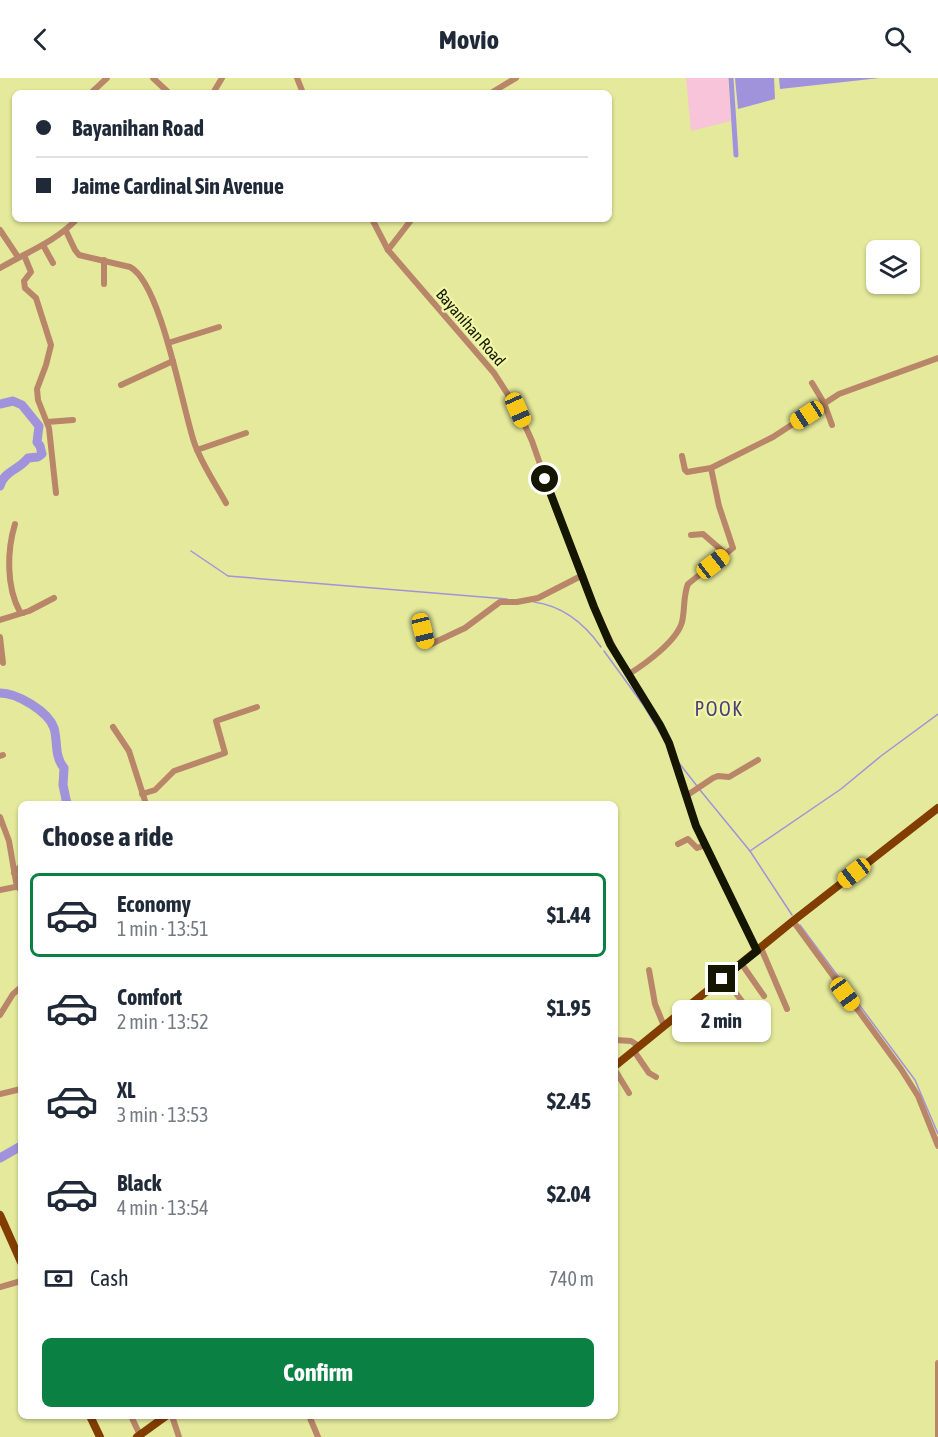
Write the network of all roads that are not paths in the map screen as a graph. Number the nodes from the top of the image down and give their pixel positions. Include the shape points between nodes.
1 (107, 78) edge
2 (153, 78) edge
3 (516, 78) edge
4 (93, 90) edge
5 (166, 90) edge
6 (496, 90) edge
7 (74, 222) edge
8 (374, 222) edge
9 (410, 222) edge
10 (0, 231) edge
11 (66, 231) junction
12 (43, 245) junction
13 (388, 250) junction
14 (21, 256) junction
15 (104, 260) junction
16 (53, 263) dead end
17 (0, 268) edge
18 (104, 284) dead end
19 (219, 327) dead end
20 (168, 343) junction
21 (938, 358) edge
22 (173, 362) junction
23 (812, 383) dead end
24 (121, 385) dead end
25 (824, 404) junction
26 (73, 420) dead end
27 (47, 422) junction
28 (832, 425) dead end
29 (246, 434) dead end
30 (197, 450) junction
31 (682, 456) dead end
32 (711, 468) junction
33 (56, 493) dead end
34 (226, 503) dead end
35 (15, 524) dead end
36 (691, 536) dead end
37 (726, 554) junction
38 (583, 575) junction
39 (54, 598) dead end
40 (23, 613) junction
41 (0, 620) edge
42 (423, 631) dead end
43 (0, 637) edge
44 (3, 663) dead end
45 (628, 674) junction
46 (257, 706) dead end
47 (113, 727) dead end
48 (758, 760) dead end
49 (142, 794) junction
50 (686, 796) junction
51 (145, 801) edge
52 (938, 808) edge
53 (0, 818) edge
54 (678, 844) dead end
55 (706, 845) junction
56 (18, 870) edge
57 (15, 873) junction
58 (18, 882) edge
59 (18, 888) edge
60 (0, 890) edge
61 (793, 921) junction
62 (759, 949) junction
63 (741, 963) junction
64 (649, 970) dead end
65 (724, 977) junction
66 (18, 990) edge
67 (764, 996) dead end
68 (787, 1009) dead end
69 (0, 1015) edge
70 (758, 1023) dead end
71 (664, 1026) junction
72 (618, 1040) edge
73 (636, 1048) junction
74 (618, 1065) edge
75 (618, 1073) edge
76 (656, 1077) dead end
77 (18, 1090) edge
78 (629, 1093) dead end
79 (0, 1094) edge
80 (938, 1146) edge
81 (1, 1221) edge
82 (18, 1256) edge
83 (18, 1282) edge
84 (0, 1287) edge
85 (938, 1364) edge
86 (91, 1419) edge
87 (132, 1419) edge
88 (162, 1419) edge
89 (173, 1419) edge
90 (310, 1419) edge
91 (139, 1436) edge
92 (100, 1437) edge
93 (179, 1437) edge
94 (318, 1437) edge
95 (938, 1437) edge

1 - 4 street
2 - 5 street
3 - 6 street
7 - 11 street
8 - 13 street, Bayanihan Road
9 - 13 street
10 - 14 street
11 - 12 street
11 - 15 street via 79,255
12 - 14 street
12 - 16 street
13 - 38 street, Bayanihan Road via 494,373 518,410
14 - 17 street
14 - 27 street via 31,272 24,281 25,288 36,298 51,345 37,389
15 - 18 street
15 - 20 street via 137,270 146,283
19 - 20 street
20 - 22 street
21 - 25 street via 848,390
22 - 24 street
22 - 30 street
23 - 25 street
25 - 28 street
25 - 32 street via 773,437
26 - 27 street
27 - 33 street
29 - 30 street
30 - 34 street
31 - 32 street via 687,472
32 - 37 street via 733,548
35 - 40 street via 10,540 10,569 15,603
36 - 37 street via 703,534
37 - 45 street via 688,584 683,619 675,637 646,664
38 - 42 street via 538,598 500,602 465,628 429,645
38 - 45 street, Bayanihan Road via 610,644
39 - 40 street
40 - 41 street
43 - 44 street
45 - 50 street, Bayanihan Road via 665,734
46 - 49 street via 216,721 225,753 174,771 155,790
47 - 49 street via 129,750
48 - 50 street via 729,777 713,778
49 - 51 street
50 - 55 street, Bayanihan Road
52 - 61 main road
53 - 57 street
54 - 55 street via 688,839 697,848
55 - 62 street, Bayanihan Road
56 - 57 street
57 - 58 street
59 - 60 street
61 - 62 main road
61 - 80 street via 901,1069 918,1096
62 - 63 main road
62 - 68 street, Bayanihan Road
63 - 65 main road
63 - 67 street
64 - 71 street
65 - 70 street
65 - 71 main road
66 - 69 street
71 - 73 main road
72 - 73 street via 631,1041
73 - 74 main road
73 - 76 street via 649,1073
75 - 78 street
77 - 79 street
81 - 82 main road
83 - 84 street
85 - 95 street
86 - 92 main road
87 - 91 street
88 - 91 main road
89 - 93 street
90 - 94 street

